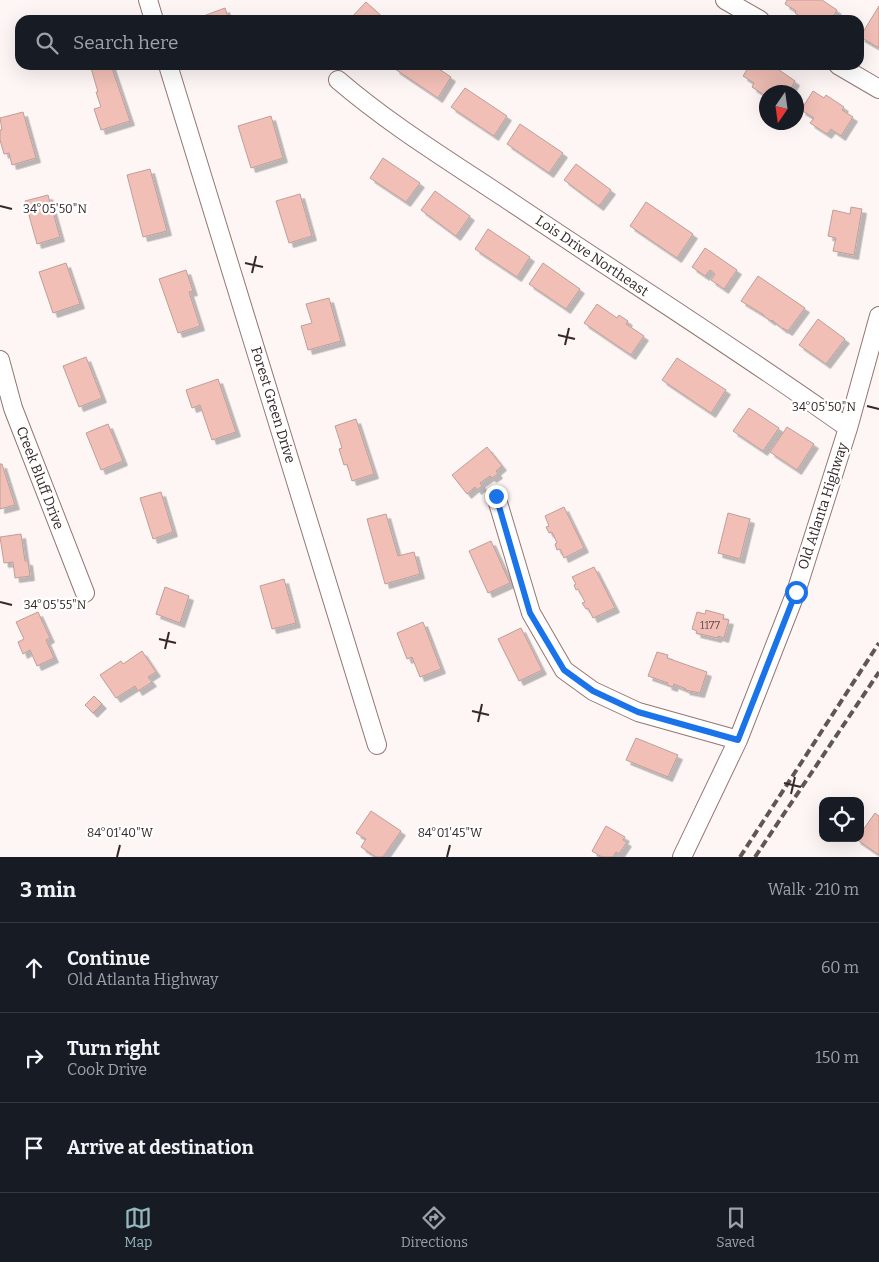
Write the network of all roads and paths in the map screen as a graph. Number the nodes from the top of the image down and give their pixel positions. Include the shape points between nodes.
1 (148, 0) edge
2 (725, 0) edge
3 (152, 15) edge
4 (751, 15) edge
5 (170, 70) edge
6 (847, 70) edge
7 (338, 80) dead end
8 (879, 89) edge
9 (879, 316) edge
10 (0, 360) edge
11 (6, 410) edge
12 (848, 428) junction
13 (496, 496) dead end
14 (85, 593) dead end
15 (738, 740) junction
16 (377, 745) dead end
17 (682, 857) edge

1 - 3 street
2 - 4 street
5 - 16 street, Forest Green Drive
6 - 8 street
7 - 12 street, Lois Drive Northeast via 386,118
9 - 12 street, Old Atlanta Highway
10 - 11 street, Creek Bluff Drive
11 - 14 street, Creek Bluff Drive
12 - 15 street, Old Atlanta Highway via 796,592
13 - 15 street via 530,613 564,670 593,691 638,712
15 - 17 street, Old Atlanta Highway

